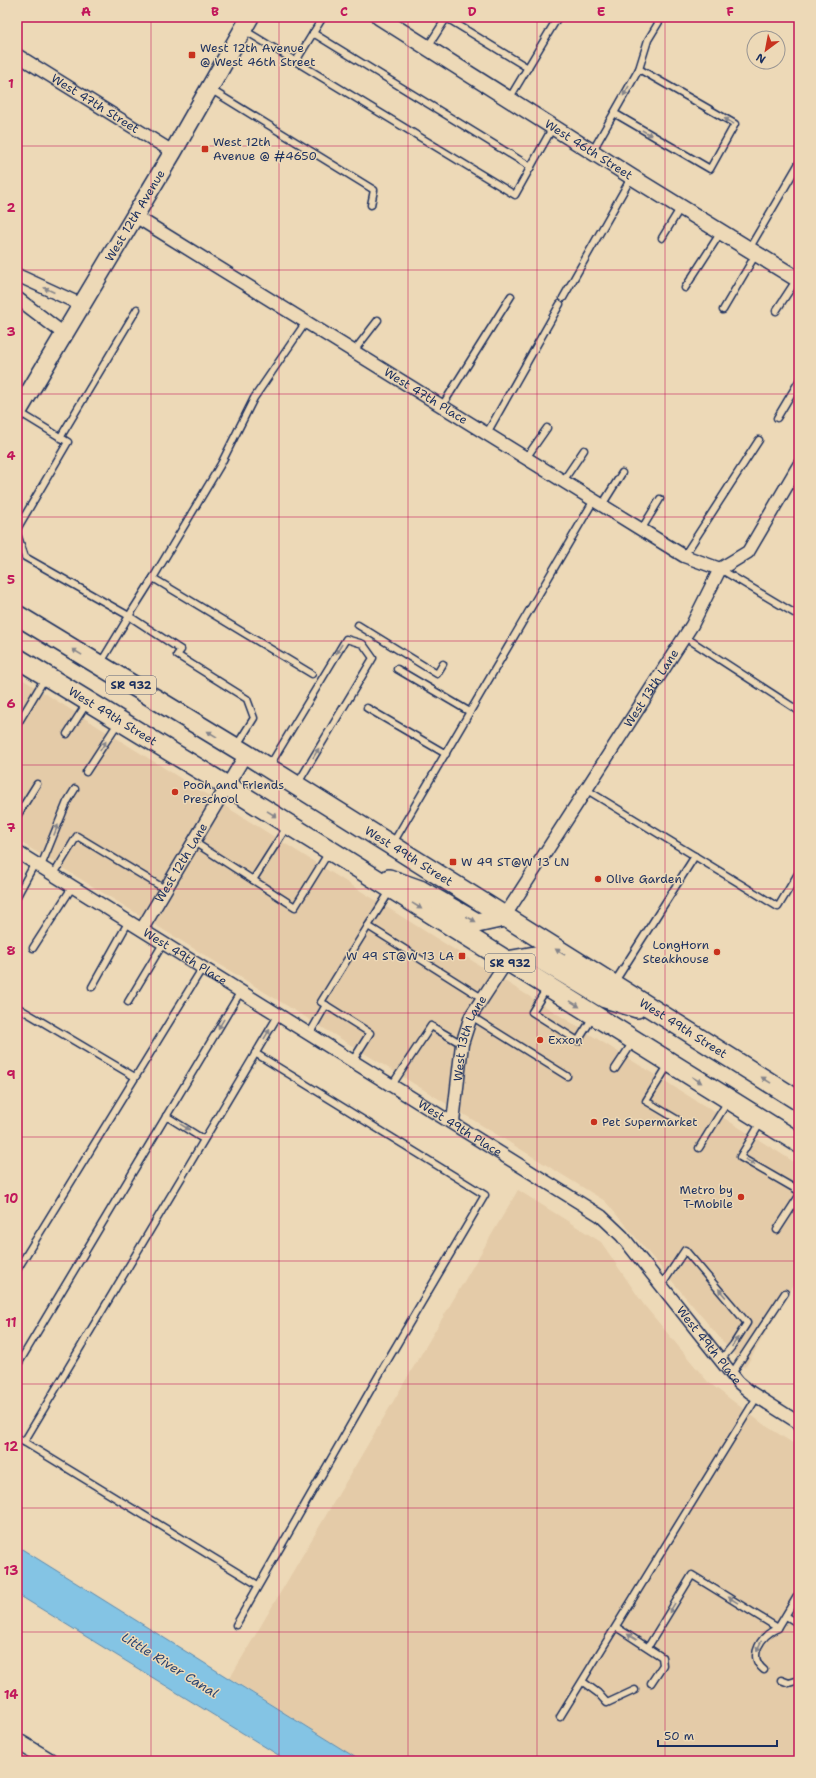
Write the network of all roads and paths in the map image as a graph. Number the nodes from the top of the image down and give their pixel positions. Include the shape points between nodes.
1 (323, 17) edge
2 (379, 17) edge
3 (446, 17) edge
4 (558, 17) edge
5 (662, 17) edge
6 (247, 23) edge
7 (313, 33) junction
8 (427, 48) junction
9 (17, 55) edge
10 (296, 61) junction
11 (528, 68) junction
12 (639, 69) junction
13 (209, 89) junction
14 (509, 99) junction
15 (614, 113) junction
16 (553, 127) junction
17 (173, 152) junction
18 (592, 152) junction
19 (799, 164) edge
20 (531, 166) junction
21 (632, 177) junction
22 (371, 205) dead end
23 (681, 207) junction
24 (135, 216) junction
25 (721, 232) junction
26 (662, 238) dead end
27 (753, 252) junction
28 (17, 275) edge
29 (798, 280) edge
30 (685, 288) dead end
31 (511, 296) dead end
32 (17, 298) edge
33 (82, 305) junction
34 (137, 308) dead end
35 (722, 310) dead end
36 (776, 311) dead end
37 (378, 320) dead end
38 (306, 322) junction
39 (64, 334) junction
40 (354, 351) junction
41 (799, 381) edge
42 (442, 406) junction
43 (18, 412) edge
44 (777, 418) dead end
45 (547, 428) dead end
46 (487, 433) junction
47 (60, 438) junction
48 (759, 440) dead end
49 (584, 450) dead end
50 (526, 458) junction
51 (799, 465) edge
52 (622, 473) dead end
53 (563, 481) junction
54 (660, 499) dead end
55 (598, 502) junction
56 (17, 529) edge
57 (641, 530) junction
58 (17, 534) edge
59 (684, 556) junction
60 (720, 569) junction
61 (153, 578) junction
62 (17, 616) edge
63 (129, 616) junction
64 (799, 616) edge
65 (358, 625) dead end
66 (685, 637) junction
67 (17, 658) edge
68 (443, 664) dead end
69 (99, 665) junction
70 (397, 668) dead end
71 (312, 674) dead end
72 (46, 676) junction
73 (88, 702) junction
74 (367, 708) dead end
75 (799, 711) edge
76 (470, 712) junction
77 (119, 720) junction
78 (17, 725) edge
79 (67, 734) dead end
80 (240, 751) junction
81 (446, 754) junction
82 (268, 768) junction
83 (86, 772) dead end
84 (37, 784) dead end
85 (227, 786) junction
86 (296, 787) junction
87 (75, 789) dead end
88 (587, 790) junction
89 (17, 816) edge
90 (288, 825) junction
91 (194, 842) junction
92 (391, 846) junction
93 (330, 851) junction
94 (17, 852) edge
95 (695, 856) junction
96 (38, 865) junction
97 (360, 869) junction
98 (799, 872) edge
99 (54, 874) junction
100 (254, 880) junction
101 (73, 886) junction
102 (165, 889) junction
103 (391, 889) junction
104 (17, 896) edge
105 (504, 917) junction
106 (129, 921) junction
107 (368, 926) junction
108 (142, 929) junction
109 (164, 942) junction
110 (33, 948) dead end
111 (507, 961) junction
112 (203, 967) junction
113 (613, 985) junction
114 (92, 987) dead end
115 (548, 987) junction
116 (241, 990) junction
117 (482, 998) junction
118 (128, 1002) dead end
119 (326, 1005) junction
120 (17, 1007) edge
121 (279, 1014) junction
122 (593, 1015) junction
123 (471, 1016) junction
124 (667, 1018) junction
125 (310, 1033) junction
126 (633, 1040) junction
127 (462, 1044) junction
128 (255, 1053) junction
129 (353, 1060) junction
130 (669, 1063) junction
131 (615, 1069) dead end
132 (567, 1076) dead end
133 (135, 1077) junction
134 (392, 1085) junction
135 (729, 1100) junction
136 (799, 1101) edge
137 (166, 1116) junction
138 (678, 1120) dead end
139 (762, 1120) junction
140 (452, 1122) junction
141 (203, 1139) junction
142 (796, 1140) edge
143 (699, 1148) dead end
144 (799, 1191) edge
145 (799, 1196) edge
146 (778, 1230) dead end
147 (17, 1270) edge
148 (662, 1286) junction
149 (785, 1293) dead end
150 (720, 1361) junction
151 (17, 1366) edge
152 (731, 1375) junction
153 (757, 1397) junction
154 (799, 1423) edge
155 (17, 1438) edge
156 (24, 1442) junction
157 (258, 1585) junction
158 (799, 1593) edge
159 (786, 1616) junction
160 (799, 1624) edge
161 (236, 1625) dead end
162 (616, 1627) junction
163 (778, 1628) junction
164 (648, 1647) junction
165 (764, 1670) dead end
166 (781, 1680) dead end
167 (799, 1680) edge
168 (583, 1682) junction
169 (651, 1683) dead end
170 (636, 1690) dead end
171 (560, 1717) dead end
172 (17, 1741) edge
173 (50, 1761) edge

1 - 7 lane
2 - 8 street, West 46th Street
3 - 8 lane
3 - 11 lane
4 - 11 lane
5 - 12 lane via 648,40
6 - 10 lane
6 - 13 main road, West 12th Avenue
7 - 10 lane
7 - 20 lane
8 - 14 street, West 46th Street
9 - 17 street, West 47th Street
10 - 20 lane via 514,195
11 - 14 lane
12 -> 15 lane
15 -> 12 lane via 710,169 735,124
13 - 17 main road, West 12th Avenue
13 - 22 lane via 374,190
14 - 16 street, West 46th Street
15 - 18 lane
16 - 18 street, West 46th Street
16 - 20 lane
17 - 24 main road, West 12th Avenue
18 - 21 street, West 46th Street
19 - 27 lane
21 - 23 street, West 46th Street
21 - 46 lane
23 - 25 street, West 46th Street
23 - 26 lane
24 - 33 main road, West 12th Avenue
24 - 38 street, West 47th Place
25 - 27 street, West 46th Street
25 - 30 lane
27 - 29 street, West 46th Street
27 - 35 lane
33 -> 28 street
29 - 36 lane
31 - 42 lane
32 - 39 street
33 - 39 main road, West 12th Avenue
34 - 47 lane
37 - 40 lane
38 - 40 street, West 47th Place
38 - 61 lane via 254,398 221,464
39 - 43 main road, West 12th Avenue
40 - 42 street, West 47th Place
41 - 44 lane
42 - 46 street, West 47th Place
43 - 47 lane
45 - 50 lane
46 - 50 street, West 47th Place
47 - 56 lane via 68,442
48 - 59 lane
49 - 53 lane
50 - 53 street, West 47th Place
51 - 60 street via 748,552
52 - 55 lane
53 - 55 street, West 47th Place
54 - 57 lane
55 - 57 street, West 47th Place
55 - 76 lane
57 - 59 street, West 47th Place
58 - 63 lane via 25,557
59 - 60 street, West 47th Place
60 - 64 lane
60 - 66 street, West 13th Lane
61 - 63 lane
61 - 71 lane
69 -> 62 main road, West 49th Street / SR 932
63 - 69 lane
63 - 80 lane via 181,650 177,655 247,699 254,718
65 - 68 lane via 437,674
66 - 75 lane
66 - 88 street, West 13th Lane
67 - 72 main road, West 49th Street / SR 932
80 -> 69 main road, West 49th Street / SR 932
70 - 76 lane
72 - 73 main road, West 49th Street / SR 932
72 - 78 lane
73 - 77 main road, West 49th Street / SR 932
73 - 79 lane
74 - 81 lane
76 - 81 lane
83 -> 77 lane
77 - 85 main road, West 49th Street / SR 932
80 - 82 main road, West 49th Street / SR 932
80 - 85 street, West 12th Lane
81 - 92 lane
82 - 86 main road, West 49th Street / SR 932
86 -> 82 lane via 373,658 363,644 346,639
84 - 89 lane
85 -> 90 main road, West 49th Street / SR 932
85 - 91 street, West 12th Lane
86 - 92 main road, West 49th Street / SR 932
96 -> 87 lane
88 - 95 lane
88 - 105 street, West 13th Lane
90 - 93 main road, West 49th Street / SR 932
90 - 100 lane
91 - 100 lane
91 - 102 street, West 12th Lane
92 - 105 main road, West 49th Street / SR 932
93 - 97 main road, West 49th Street / SR 932
93 - 100 lane via 295,907
94 - 96 street, West 49th Place
95 - 98 lane via 778,907
95 - 113 lane
96 - 99 street, West 49th Place
96 - 104 lane
97 - 103 main road, West 49th Street / SR 932
97 -> 105 main road via 420,890 477,923
99 - 101 street, West 49th Place
99 - 102 lane via 77,836
101 - 106 street, West 49th Place
101 - 110 lane
102 - 108 street, West 12th Lane
103 - 107 lane
103 -> 111 main road, West 49th Street / SR 932
113 -> 105 main road, West 49th Street / SR 932
106 - 108 street, West 49th Place
106 - 114 lane
107 - 117 lane
107 - 119 lane via 321,1002
108 - 109 street, West 49th Place
109 - 112 street, West 49th Place
109 - 118 lane
111 - 115 main road, West 49th Street / SR 932
111 - 117 street, West 13th Lane
111 - 124 main road via 535,956 605,998
112 - 116 street, West 49th Place
112 - 133 lane
113 - 124 main road, West 49th Street / SR 932
115 -> 122 main road, West 49th Street / SR 932
115 - 122 lane via 532,1012 564,1032 578,1040
116 - 121 street, West 49th Place
116 -> 137 lane
117 - 123 street, West 13th Lane
119 - 125 lane
119 - 129 lane via 370,1033
120 - 133 lane
121 - 125 street, West 49th Place
128 -> 121 lane
122 - 126 main road, West 49th Street / SR 932
123 - 127 street, West 13th Lane
123 - 132 lane
136 -> 124 main road, West 49th Street / SR 932
125 - 129 street, West 49th Place
126 - 130 main road, West 49th Street / SR 932
126 - 131 lane
127 - 134 lane via 431,1026
127 - 140 street, West 13th Lane
128 - 141 lane
128 - 157 lane via 485,1195
129 - 134 street, West 49th Place
130 -> 135 main road, West 49th Street / SR 932
130 - 138 lane via 646,1100
133 - 147 lane
134 - 140 street, West 49th Place
135 - 139 main road, West 49th Street / SR 932
135 - 143 lane
137 -> 141 lane
137 - 151 lane
139 - 142 main road, West 49th Street / SR 932
139 -> 144 lane via 740,1157
140 - 148 street, West 49th Place via 609,1222
141 - 156 lane
145 - 146 lane
148 - 150 street, West 49th Place
150 -> 148 lane via 747,1323 685,1250
149 - 152 lane
150 - 152 street, West 49th Place
152 - 153 street, West 49th Place
153 - 154 street, West 49th Place
153 - 162 lane
155 - 156 lane
156 - 157 lane
157 - 161 lane
158 - 159 lane
159 - 160 lane
159 - 163 lane
164 -> 162 lane
162 - 168 lane
163 -> 164 lane via 692,1575
163 -> 165 lane via 764,1637 757,1650 758,1664
164 - 169 lane via 662,1657 664,1662
166 - 167 lane via 789,1683
168 - 170 lane via 607,1703
168 - 171 lane
172 - 173 street

